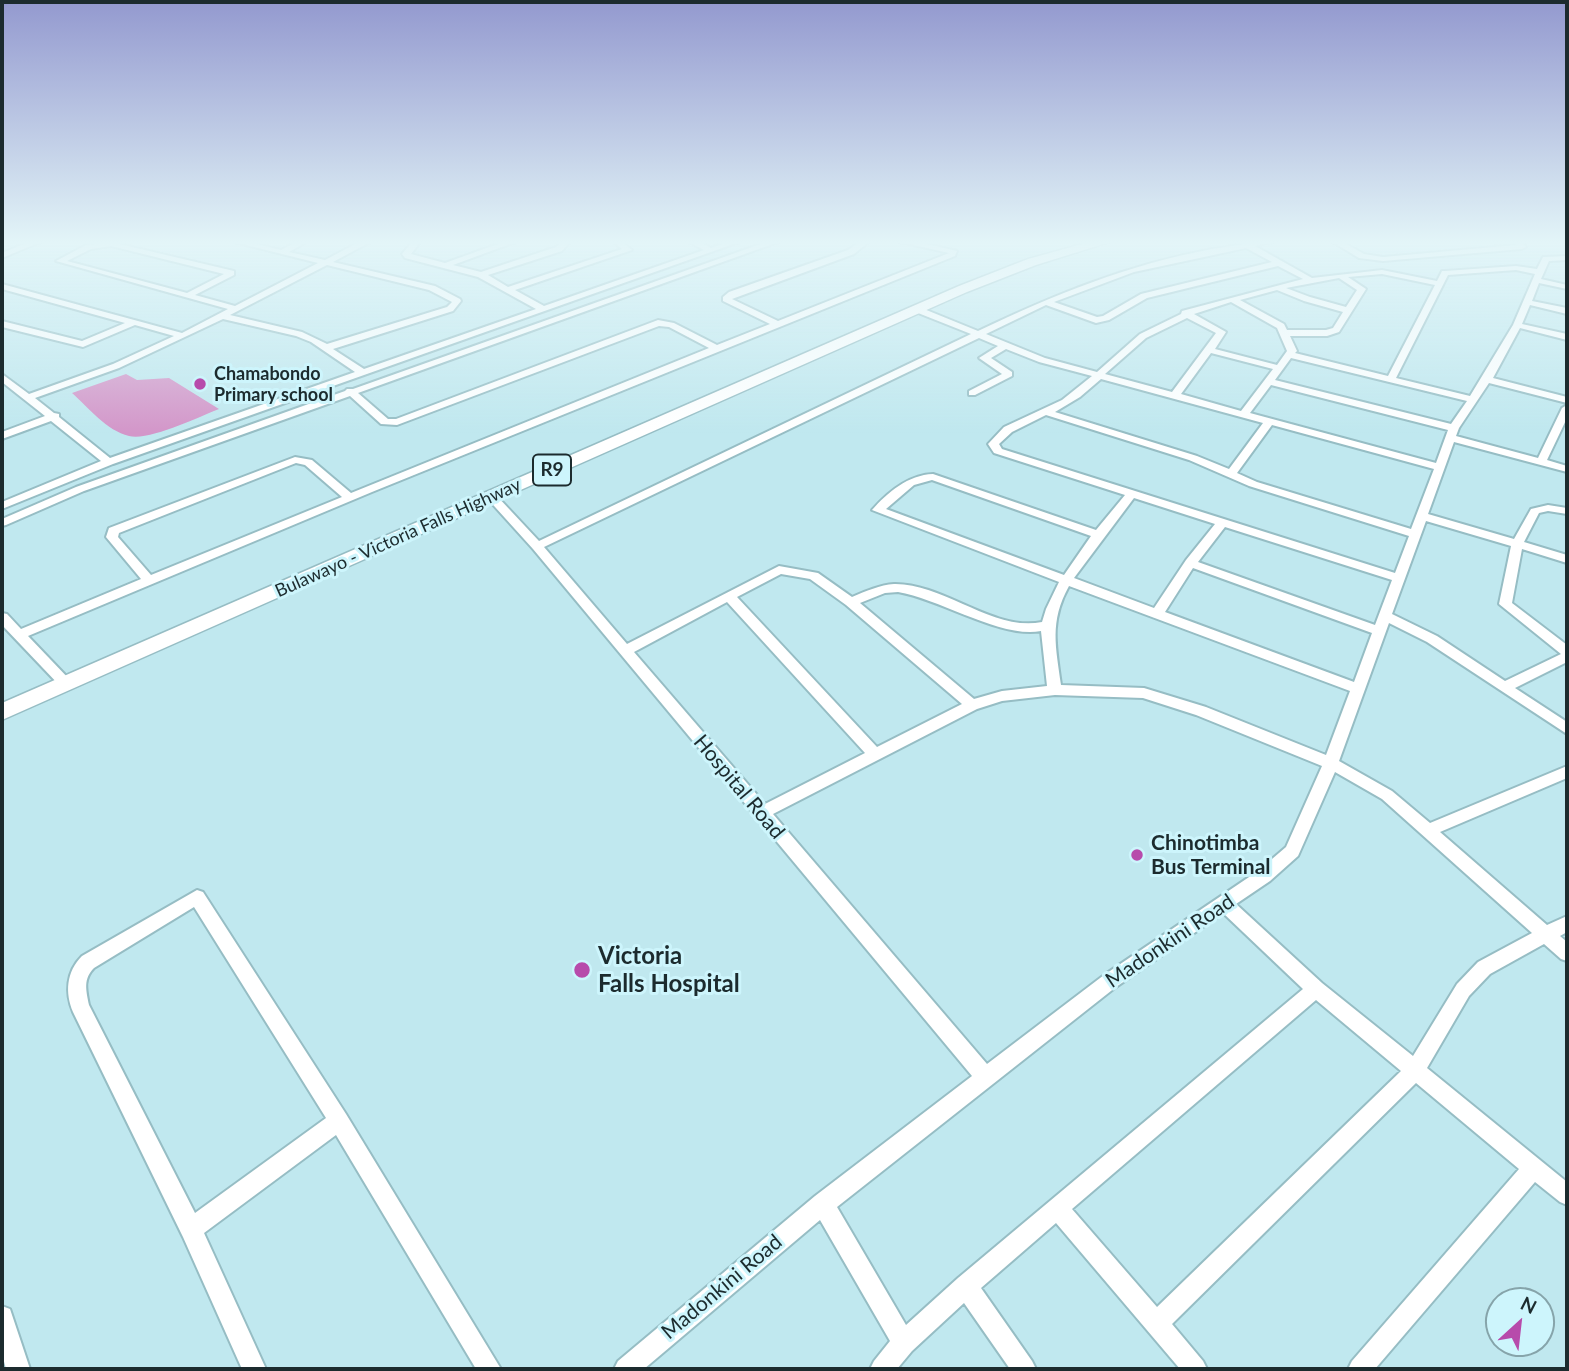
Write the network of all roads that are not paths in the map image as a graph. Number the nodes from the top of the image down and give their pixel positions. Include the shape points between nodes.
1 (72, 305) edge
2 (223, 305) edge
3 (245, 305) edge
4 (454, 305) edge
5 (535, 305) edge
6 (554, 305) edge
7 (595, 305) edge
8 (738, 305) edge
9 (823, 305) edge
10 (926, 305) edge
11 (1040, 305) edge
12 (1054, 305) edge
13 (1128, 305) edge
14 (1215, 305) edge
15 (1244, 305) edge
16 (1329, 305) edge
17 (1350, 305) edge
18 (1429, 305) edge
19 (1525, 305) edge
20 (1540, 305) edge
21 (237, 309) junction
22 (542, 309) junction
23 (916, 309) junction
24 (1347, 310) junction
25 (1567, 311) edge
26 (1185, 313) junction
27 (222, 316) junction
28 (135, 322) junction
29 (2, 324) edge
30 (777, 324) junction
31 (1517, 325) junction
32 (1286, 333) junction
33 (978, 335) junction
34 (183, 336) junction
35 (1567, 337) edge
36 (1004, 346) junction
37 (325, 348) junction
38 (718, 349) junction
39 (1209, 350) junction
40 (1290, 355) junction
41 (1279, 368) junction
42 (363, 373) junction
43 (1100, 375) junction
44 (2, 377) edge
45 (1391, 379) junction
46 (1488, 379) junction
47 (1269, 381) junction
48 (350, 391) junction
49 (972, 393) dead end
50 (1174, 395) junction
51 (30, 397) junction
52 (1473, 400) junction
53 (1567, 400) edge
54 (1567, 408) edge
55 (1045, 412) junction
56 (1244, 414) junction
57 (55, 416) junction
58 (1270, 421) junction
59 (1452, 433) junction
60 (2, 436) edge
61 (109, 462) junction
62 (1541, 462) junction
63 (1439, 467) junction
64 (1567, 469) edge
65 (1231, 474) junction
66 (1132, 493) junction
67 (348, 496) junction
68 (492, 497) junction
69 (2, 506) edge
70 (1567, 511) edge
71 (1423, 516) junction
72 (1223, 522) junction
73 (2, 523) edge
74 (1416, 534) junction
75 (1100, 535) junction
76 (1517, 544) junction
77 (537, 546) junction
78 (1567, 559) edge
79 (1190, 563) junction
80 (1399, 578) junction
81 (148, 580) junction
82 (1066, 581) junction
83 (728, 596) junction
84 (851, 602) junction
85 (1157, 614) junction
86 (2, 617) edge
87 (1383, 623) junction
88 (1048, 625) junction
89 (19, 635) junction
90 (624, 651) junction
91 (1567, 654) edge
92 (66, 684) junction
93 (1505, 687) junction
94 (1358, 689) junction
95 (1055, 690) junction
96 (972, 705) junction
97 (2, 712) edge
98 (1567, 729) edge
99 (875, 754) junction
100 (1331, 763) junction
101 (1567, 772) edge
102 (762, 813) junction
103 (1427, 831) junction
104 (1224, 904) junction
105 (1567, 923) edge
106 (1546, 935) junction
107 (1567, 954) edge
108 (1316, 989) junction
109 (1415, 1072) junction
110 (986, 1077) junction
111 (339, 1121) junction
112 (1534, 1167) junction
113 (1567, 1195) edge
114 (823, 1204) junction
115 (1058, 1209) junction
116 (191, 1228) junction
117 (966, 1286) junction
118 (2, 1317) edge
119 (1156, 1322) junction
120 (904, 1343) junction
121 (18, 1369) edge
122 (254, 1369) edge
123 (489, 1369) edge
124 (626, 1369) edge
125 (882, 1369) edge
126 (1024, 1369) edge
127 (1195, 1369) edge
128 (1360, 1369) edge

1 - 28 street
2 - 21 street
3 - 21 street
4 - 37 street
5 - 22 street
6 - 22 street
7 - 48 street
8 - 30 street
9 - 30 street
10 - 23 highway, Bulawayo - Victoria Falls Highway / R9
11 - 33 street
12 - 13 street via 1096,320
14 - 26 street
15 - 32 street via 1276,322
16 - 24 street
17 - 24 street
18 - 45 street
19 - 31 street, Madonkini Road
20 - 25 street
21 - 27 street
22 - 42 street
23 - 33 street
23 - 68 highway, Bulawayo - Victoria Falls Highway / R9
24 - 32 street via 1332,332
26 - 39 street via 1221,332
26 - 43 street via 1143,335
27 - 34 street
27 - 37 street via 299,334
28 - 29 street via 83,344
28 - 34 street
30 - 38 street
31 - 35 street
31 - 46 street, Madonkini Road
32 - 40 street
33 - 36 street
33 - 77 street
34 - 51 street
36 - 43 street
36 - 49 street via 984,358 1009,374
37 - 42 street
38 - 48 street via 658,323 397,422 385,422
38 - 67 street
39 - 41 street
39 - 50 street
40 - 41 street
40 - 45 street
41 - 47 street
42 - 61 street
43 - 50 street
43 - 55 street
44 - 51 street
45 - 52 street
46 - 52 street, Madonkini Road
46 - 53 street
47 - 56 street
47 - 59 street
48 - 73 street via 80,489
50 - 56 street
51 - 57 street
52 - 59 street, Madonkini Road
54 - 62 street
55 - 65 street
55 - 66 street via 1012,428 993,444 999,451
56 - 58 street
57 - 60 street
57 - 61 street
58 - 63 street
58 - 65 street
59 - 62 street
59 - 63 street, Madonkini Road
61 - 69 street
62 - 64 street
63 - 71 street, Madonkini Road
65 - 74 street
66 - 72 street
66 - 75 street
67 - 81 street
67 - 81 street via 308,463 295,460 113,531 112,537
68 - 77 street, Hospital Road
68 - 92 highway, Bulawayo - Victoria Falls Highway / R9
70 - 76 street via 1535,511
71 - 74 street, Madonkini Road
71 - 76 street
72 - 79 street
72 - 80 street
74 - 80 street, Madonkini Road
75 - 82 street
75 - 82 street via 933,477 913,481 878,510
76 - 78 street
76 - 91 street via 1505,604
77 - 90 street, Hospital Road
79 - 85 street
79 - 87 street
80 - 87 street, Madonkini Road
81 - 89 street
82 - 85 street
82 - 88 street
83 - 84 street via 779,570 788,570 814,576
83 - 90 street
83 - 99 street
84 - 88 street via 892,587 920,592 1021,628
84 - 96 street
85 - 94 street
86 - 89 street
87 - 93 street via 1432,639
87 - 94 street, Madonkini Road
88 - 95 street
89 - 92 street
90 - 102 street, Hospital Road
91 - 93 street
92 - 97 highway, Bulawayo - Victoria Falls Highway / R9
93 - 98 street
94 - 100 street, Madonkini Road
95 - 96 street via 1002,696
95 - 100 street via 1144,693
96 - 99 street
99 - 102 street
100 - 103 street via 1387,795
100 - 104 street, Madonkini Road via 1292,850
101 - 103 street
102 - 110 street, Hospital Road
103 - 106 street
104 - 108 street
104 - 110 street, Madonkini Road via 1110,981
105 - 106 street
106 - 107 street
106 - 109 street via 1484,968 1463,990
108 - 109 street
108 - 115 street
109 - 112 street
109 - 119 street
110 - 114 street, Madonkini Road
111 - 116 street
111 - 116 street via 197,897 88,962 78,972 80,1006
111 - 123 street
112 - 113 street
112 - 128 street
114 - 120 street
114 - 124 street, Madonkini Road
115 - 117 street
115 - 119 street
116 - 122 street
117 - 120 street
117 - 126 street
118 - 121 street
119 - 127 street
120 - 125 street

